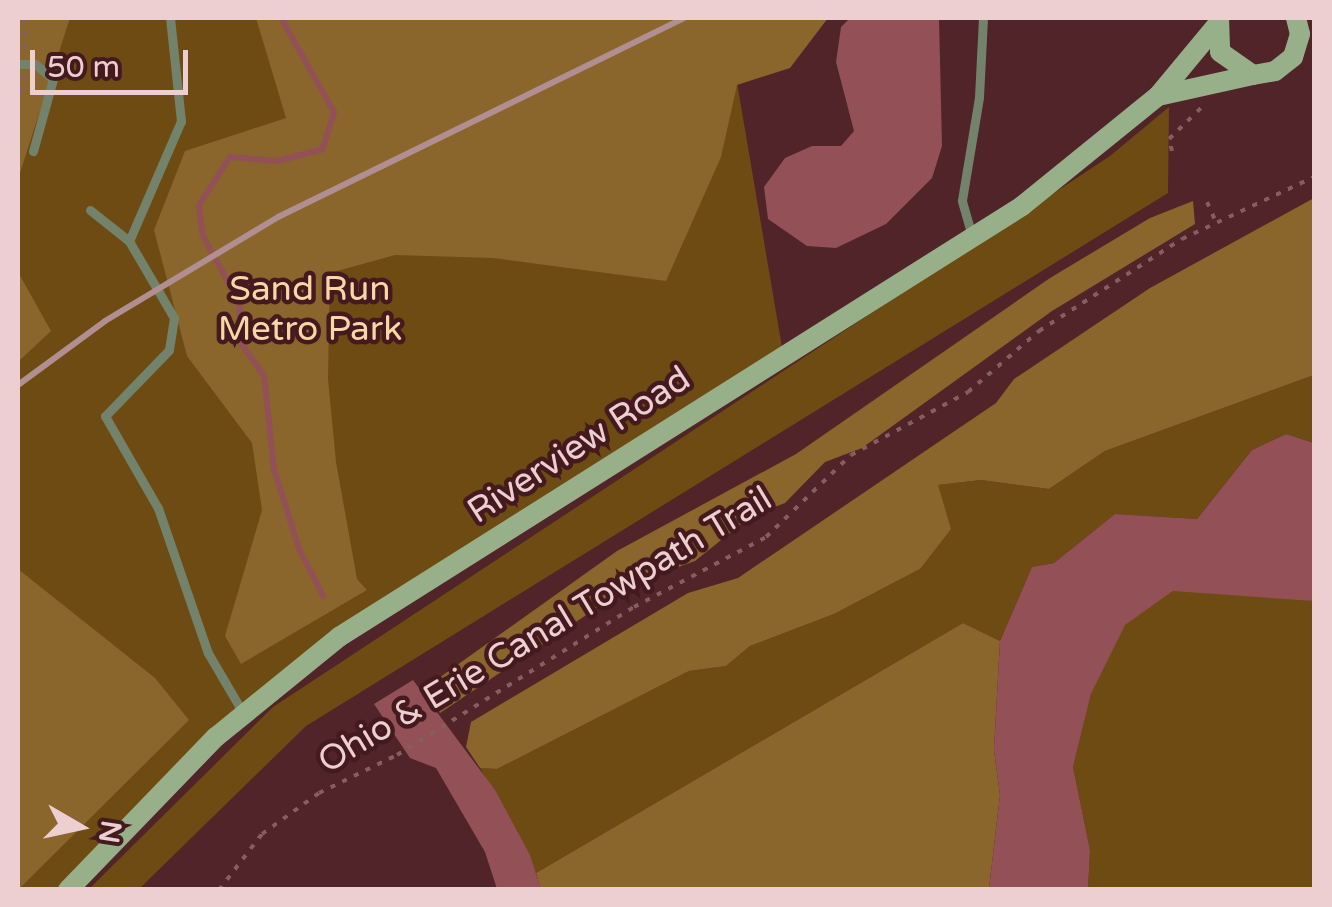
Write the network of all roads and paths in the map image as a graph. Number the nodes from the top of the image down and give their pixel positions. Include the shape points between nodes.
1 (170, 18) edge
2 (983, 18) edge
3 (1296, 18) edge
4 (1218, 21) edge
5 (1314, 42) edge
6 (1293, 57) junction
7 (18, 64) edge
8 (1253, 75) junction
9 (1202, 94) dead end
10 (1158, 96) junction
11 (33, 152) dead end
12 (1172, 152) dead end
13 (1314, 177) edge
14 (1206, 202) dead end
15 (90, 210) dead end
16 (1216, 222) junction
17 (972, 236) junction
18 (129, 240) junction
19 (243, 714) junction
20 (68, 890) edge
21 (219, 890) edge

1 - 18 lane via 181,121
2 - 17 lane via 979,97 962,200
3 - 6 main road
4 - 8 main road via 1220,52
4 - 10 main road, Riverview Road
5 - 6 main road
6 - 8 main road, Riverview Road via 1275,71
7 - 11 lane via 34,64 53,79
8 - 10 main road, Riverview Road
9 - 12 path via 1198,113 1169,139
10 - 17 main road, Riverview Road via 1022,206
13 - 16 path, Ohio & Erie Canal Towpath Trail
14 - 16 path
15 - 18 lane
16 - 21 path, Ohio & Erie Canal Towpath Trail via 1039,331 968,392 851,455 782,527 634,607 280,818
17 - 19 main road, Riverview Road via 339,637
18 - 19 lane via 174,318 169,350 106,416 158,508 208,653
19 - 20 main road, Riverview Road

